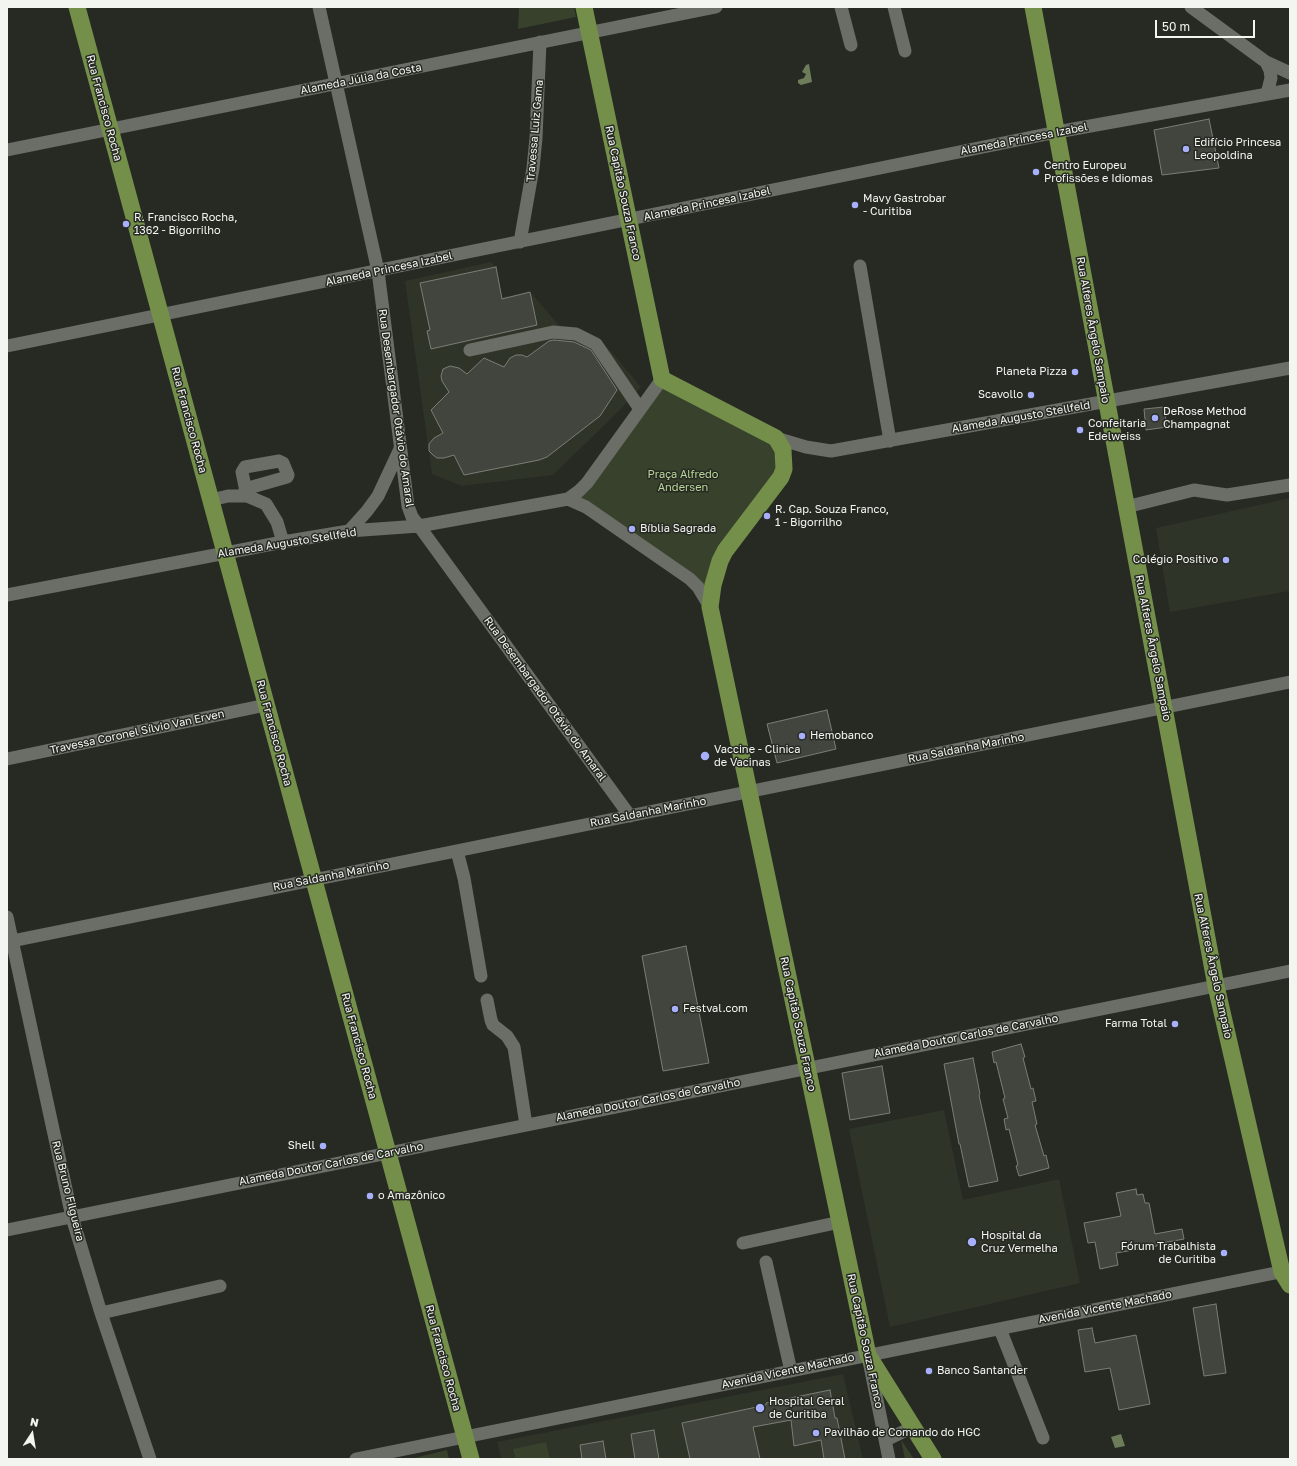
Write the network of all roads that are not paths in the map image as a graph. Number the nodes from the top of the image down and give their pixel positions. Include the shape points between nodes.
1 (77, 7) edge
2 (319, 7) edge
3 (584, 7) edge
4 (716, 7) edge
5 (841, 7) edge
6 (894, 7) edge
7 (1033, 7) edge
8 (1191, 7) edge
9 (589, 33) junction
10 (540, 42) junction
11 (851, 45) dead end
12 (905, 51) dead end
13 (1266, 62) junction
14 (1290, 73) edge
15 (336, 84) junction
16 (1290, 90) edge
17 (1267, 94) junction
18 (110, 129) junction
19 (1057, 132) junction
20 (7, 150) edge
21 (628, 220) junction
22 (520, 242) junction
23 (860, 266) dead end
24 (378, 271) junction
25 (160, 315) junction
26 (7, 346) edge
27 (470, 350) dead end
28 (1290, 368) edge
29 (662, 379) junction
30 (1106, 401) junction
31 (640, 409) junction
32 (776, 438) junction
33 (890, 440) junction
34 (400, 449) junction
35 (271, 482) junction
36 (1290, 485) edge
37 (246, 492) junction
38 (568, 499) junction
39 (211, 500) junction
40 (266, 504) junction
41 (1126, 507) junction
42 (419, 526) junction
43 (349, 532) junction
44 (283, 542) junction
45 (225, 552) junction
46 (7, 594) edge
47 (710, 607) junction
48 (1290, 682) edge
49 (266, 705) junction
50 (1164, 707) junction
51 (7, 759) edge
52 (749, 792) junction
53 (630, 816) junction
54 (457, 851) junction
55 (314, 880) junction
56 (7, 918) edge
57 (10, 942) edge
58 (1290, 971) edge
59 (481, 976) dead end
60 (1216, 986) junction
61 (487, 1000) dead end
62 (807, 1068) junction
63 (526, 1125) junction
64 (388, 1153) junction
65 (72, 1216) junction
66 (840, 1222) junction
67 (7, 1230) edge
68 (742, 1243) dead end
69 (766, 1262) dead end
70 (1287, 1275) edge
71 (220, 1286) dead end
72 (101, 1313) junction
73 (1000, 1329) junction
74 (868, 1355) junction
75 (791, 1371) junction
76 (913, 1427) junction
77 (465, 1437) junction
78 (1043, 1438) dead end
79 (886, 1440) junction
80 (150, 1459) edge
81 (356, 1459) edge
82 (471, 1459) edge
83 (890, 1459) edge
84 (933, 1459) edge

1 - 18 main road, Rua Francisco Rocha
2 - 15 street, Rua Desembargador Otávio do Amaral
3 - 9 main road, Rua Capitão Souza Franco
4 - 9 street, Alameda Júlia da Costa
5 - 11 street
6 - 12 street
7 - 19 main road, Rua Alferes Ângelo Sampaio
8 - 13 street
9 - 10 street, Alameda Júlia da Costa
9 - 21 main road, Rua Capitão Souza Franco
10 - 15 street, Alameda Júlia da Costa
10 - 22 street, Travessa Luiz Gama via 533,168
13 - 14 street
13 - 17 street via 1271,78
15 - 18 street, Alameda Júlia da Costa
15 - 24 street, Rua Desembargador Otávio do Amaral
16 - 17 street, Alameda Princesa Izabel
17 - 19 street, Alameda Princesa Izabel
18 - 20 street, Alameda Júlia da Costa
18 - 25 main road, Rua Francisco Rocha
19 - 21 street, Alameda Princesa Izabel
19 - 30 main road, Rua Alferes Ângelo Sampaio
21 - 22 street, Alameda Princesa Izabel
21 - 29 main road, Rua Capitão Souza Franco
22 - 24 street, Alameda Princesa Izabel
23 - 33 street
24 - 25 street, Alameda Princesa Izabel
24 - 34 street, Rua Desembargador Otávio do Amaral
25 - 26 street, Alameda Princesa Izabel
25 - 39 main road, Rua Francisco Rocha
27 - 31 street via 553,332 576,334 596,344
28 - 30 street, Alameda Augusto Stellfeld
29 - 31 street
29 - 32 main road
30 - 33 street, Alameda Augusto Stellfeld
30 - 41 main road, Rua Alferes Ângelo Sampaio
31 - 38 street via 587,483
32 - 33 street, Alameda Augusto Stellfeld via 831,451
32 - 47 main road via 785,460 781,477 725,551 716,573
34 - 42 street, Rua Desembargador Otávio do Amaral via 408,506
34 - 43 street via 378,496
35 - 37 street
35 - 37 street via 287,477 283,463 279,461 245,467 242,472
35 - 40 street
36 - 41 street via 1227,495 1194,490
37 - 39 street
37 - 40 street
38 - 42 street, Alameda Augusto Stellfeld
38 - 47 street via 586,507 690,579
39 - 45 main road, Rua Francisco Rocha
40 - 44 street via 277,522
41 - 50 main road, Rua Alferes Ângelo Sampaio
42 - 43 street, Alameda Augusto Stellfeld
42 - 53 street, Rua Desembargador Otávio do Amaral
43 - 44 street, Alameda Augusto Stellfeld
44 - 45 street, Alameda Augusto Stellfeld
45 - 46 street, Alameda Augusto Stellfeld
45 - 49 main road, Rua Francisco Rocha
47 - 52 main road, Rua Capitão Souza Franco
48 - 50 street, Rua Saldanha Marinho
49 - 51 street, Travessa Coronel Sílvio Van Erven
49 - 55 main road, Rua Francisco Rocha
50 - 52 street, Rua Saldanha Marinho
50 - 60 main road, Rua Alferes Ângelo Sampaio
52 - 53 street, Rua Saldanha Marinho
52 - 62 main road, Rua Capitão Souza Franco
53 - 54 street, Rua Saldanha Marinho
54 - 55 street, Rua Saldanha Marinho
54 - 59 street
55 - 57 street, Rua Saldanha Marinho
55 - 64 main road, Rua Francisco Rocha
56 - 57 street, Rua Bruno Filgueira
57 - 65 street, Rua Bruno Filgueira
58 - 60 street, Alameda Doutor Carlos de Carvalho
60 - 62 street, Alameda Doutor Carlos de Carvalho
60 - 70 main road, Rua Alferes Ângelo Sampaio
61 - 63 street via 493,1025 507,1036 514,1048
62 - 63 street, Alameda Doutor Carlos de Carvalho
62 - 66 main road, Rua Capitão Souza Franco
63 - 64 street, Alameda Doutor Carlos de Carvalho
64 - 65 street, Alameda Doutor Carlos de Carvalho
64 - 77 main road, Rua Francisco Rocha
65 - 67 street, Alameda Doutor Carlos de Carvalho
65 - 72 street, Rua Bruno Filgueira
66 - 68 street
66 - 74 main road, Rua Capitão Souza Franco
69 - 75 street
70 - 73 street, Avenida Vicente Machado
71 - 72 street
72 - 80 street, Rua Bruno Filgueira
73 - 74 street, Avenida Vicente Machado
73 - 78 street
74 - 75 street, Avenida Vicente Machado
74 - 76 main road
74 - 79 street, Rua Capitão Souza Franco
75 - 77 street, Avenida Vicente Machado
76 - 79 street
76 - 84 main road
77 - 81 street, Avenida Vicente Machado
77 - 82 main road, Rua Francisco Rocha
79 - 83 street, Rua Capitão Souza Franco

